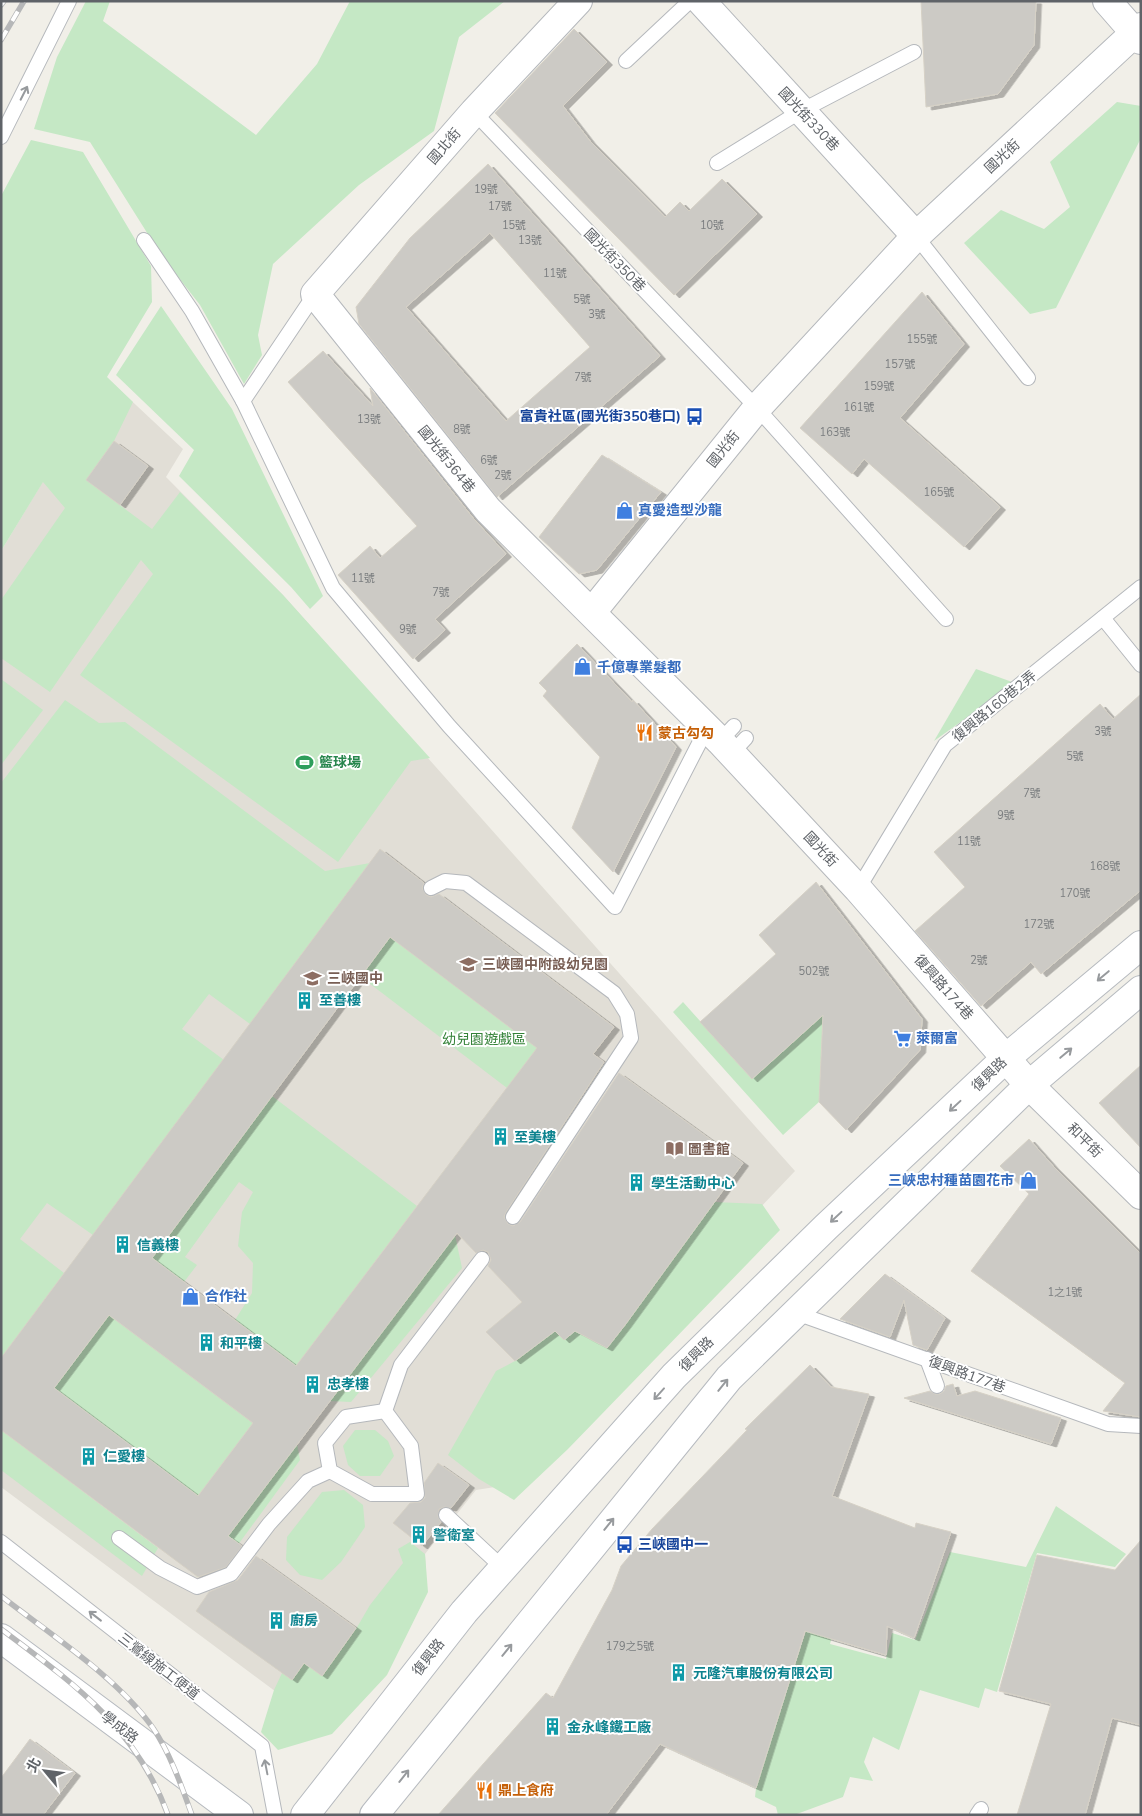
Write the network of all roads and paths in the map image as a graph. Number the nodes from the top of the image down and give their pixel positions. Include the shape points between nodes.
1 (69, 1) edge
2 (578, 1) edge
3 (690, 1) edge
4 (701, 1) edge
5 (1107, 1) edge
6 (1138, 33) edge
7 (914, 52) dead end
8 (626, 61) dead end
9 (802, 111) junction
10 (474, 112) junction
11 (1, 137) edge
12 (717, 163) dead end
13 (916, 236) junction
14 (144, 240) dead end
15 (315, 294) junction
16 (1028, 378) dead end
17 (243, 401) junction
18 (757, 408) junction
19 (1141, 587) edge
20 (592, 612) junction
21 (1103, 618) junction
22 (946, 619) dead end
23 (1141, 665) edge
24 (728, 738) junction
25 (431, 888) dead end
26 (858, 889) junction
27 (1141, 945) edge
28 (1141, 990) edge
29 (1006, 1058) junction
30 (1029, 1084) junction
31 (1141, 1195) edge
32 (513, 1217) dead end
33 (482, 1259) dead end
34 (796, 1313) junction
35 (926, 1359) junction
36 (937, 1386) dead end
37 (385, 1411) junction
38 (1141, 1426) edge
39 (330, 1470) junction
40 (446, 1515) dead end
41 (119, 1538) dead end
42 (1, 1542) edge
43 (503, 1568) junction
44 (1, 1638) edge
45 (239, 1815) edge
46 (275, 1815) edge
47 (305, 1815) edge
48 (374, 1815) edge

11 -> 1 lane
2 - 10 street, 國北街
3 - 8 lane
4 - 9 street, 國光街330巷
5 - 6 street
6 - 13 street, 國光街
7 - 9 lane
9 - 12 lane
9 - 13 street, 國光街330巷
10 - 15 street, 國北街
10 - 18 lane, 國光街350巷
13 - 16 lane
13 - 18 street, 國光街
14 - 17 lane via 192,311
15 - 17 lane
15 - 20 street, 國光街364巷 via 488,510
17 - 24 lane via 333,588 449,726 615,907
18 - 20 street, 國光街
18 - 22 lane, 國光街350巷
19 - 21 lane, 復興路160巷2弄
20 - 24 street, 國光街
21 - 23 lane
21 - 26 lane, 復興路160巷2弄 via 945,745
24 - 26 street, 國光街
25 - 32 lane via 445,881 466,883 614,994 627,1014 631,1038
26 - 29 street, 復興路174巷
27 -> 29 street, 復興路
30 -> 28 street
29 - 30 street, 復興路174巷
29 -> 43 street, 復興路 via 826,1226 674,1376
30 - 31 street, 和平街
30 - 34 street
33 - 37 lane via 400,1365
34 - 35 lane, 復興路177巷
48 -> 34 street via 729,1378
35 - 36 lane
35 - 38 lane, 復興路177巷 via 1108,1424
37 - 39 lane via 346,1417 325,1443
37 - 39 lane via 411,1446 417,1494 372,1494
39 - 41 lane via 308,1481 269,1524 231,1574 197,1587 160,1568
40 - 43 lane
46 -> 42 lane, 三鶯線施工便道 via 262,1746
43 - 47 street, 復興路 via 464,1612
44 - 45 street, 學成路

